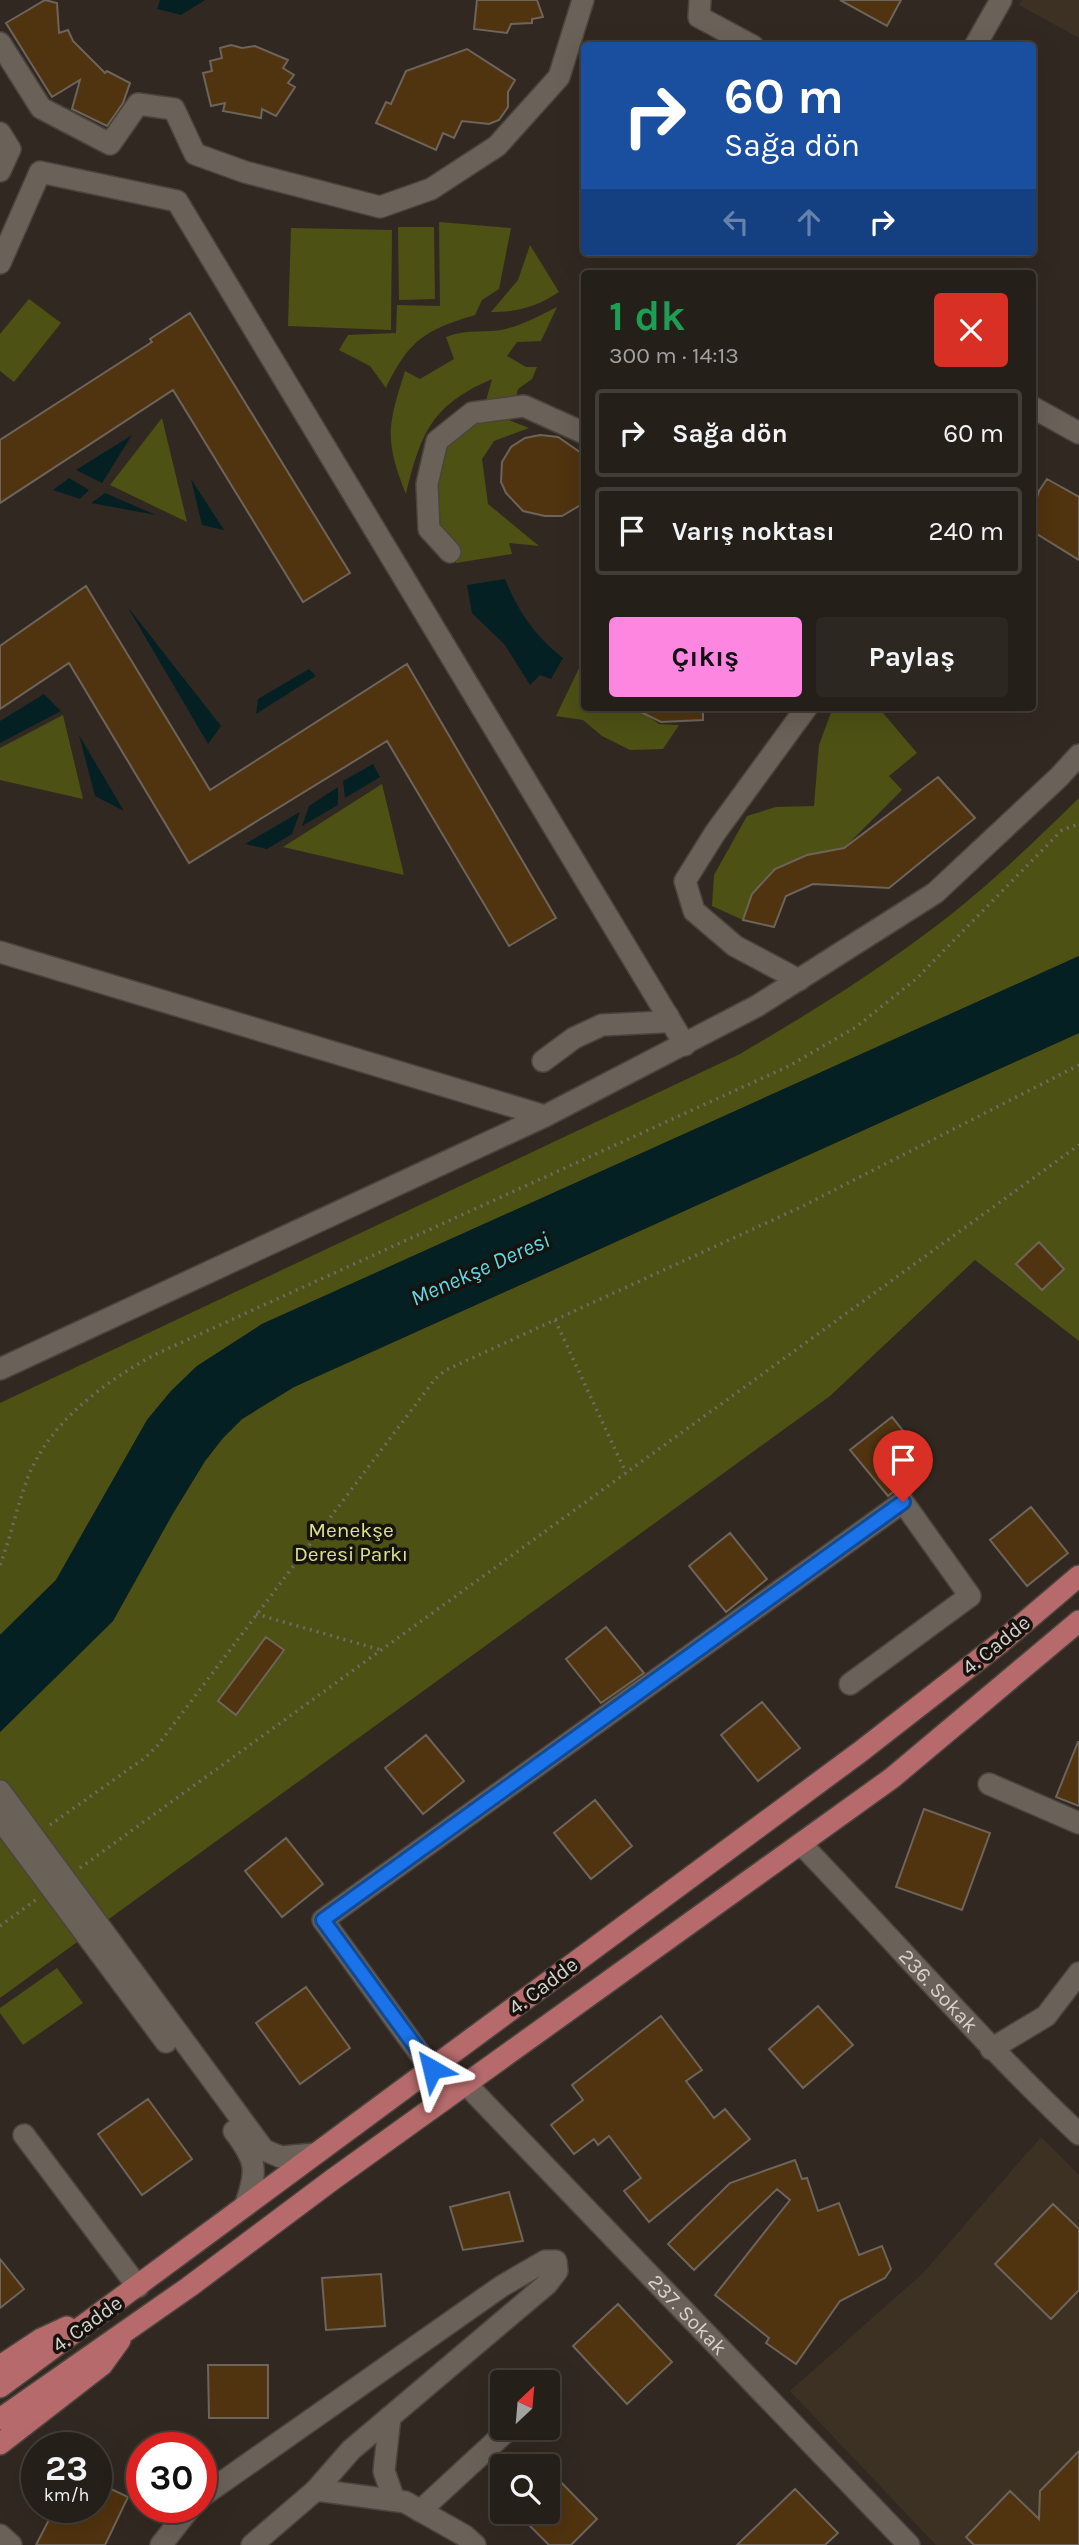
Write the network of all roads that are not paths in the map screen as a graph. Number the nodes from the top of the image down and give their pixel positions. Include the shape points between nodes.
1 (583, 0) edge
2 (700, 0) edge
3 (1002, 0) edge
4 (746, 42) edge
5 (977, 42) edge
6 (0, 43) edge
7 (0, 133) edge
8 (0, 171) edge
9 (0, 263) edge
10 (1036, 409) edge
11 (581, 432) edge
12 (1079, 433) edge
13 (450, 552) dead end
14 (804, 711) edge
15 (1079, 755) edge
16 (0, 951) edge
17 (799, 980) junction
18 (668, 1016) junction
19 (685, 1045) junction
20 (543, 1061) dead end
21 (545, 1116) junction
22 (0, 1369) edge
23 (1079, 1576) edge
24 (1079, 1622) edge
25 (850, 1684) dead end
26 (989, 1784) dead end
27 (0, 1791) edge
28 (0, 1819) edge
29 (1079, 1823) edge
30 (801, 1844) junction
31 (58, 1884) junction
32 (1079, 1973) edge
33 (991, 2049) junction
34 (432, 2069) junction
35 (466, 2084) junction
36 (1079, 2134) edge
37 (24, 2135) dead end
38 (314, 2154) junction
39 (246, 2203) junction
40 (138, 2287) junction
41 (113, 2306) junction
42 (128, 2328) junction
43 (0, 2367) edge
44 (0, 2387) edge
45 (390, 2417) junction
46 (0, 2419) edge
47 (497, 2440) edge
48 (0, 2444) edge
49 (217, 2486) edge
50 (316, 2490) junction
51 (394, 2500) junction
52 (420, 2511) junction
53 (178, 2523) edge
54 (0, 2535) edge
55 (11, 2545) edge
56 (161, 2545) edge
57 (252, 2545) edge
58 (475, 2545) edge
59 (909, 2545) edge

1 - 6 street via 559,76 497,146 431,188 380,207 245,172 195,154 174,108 138,104 110,144 41,108
2 - 4 street via 699,17
3 - 5 street
7 - 8 street via 10,149
9 - 18 street via 40,172 177,201
10 - 12 street
11 - 13 street via 524,406 472,413 437,441 426,484 429,529
14 - 17 street via 715,832 685,881 694,911 735,946
15 - 17 street via 935,893
16 - 21 street
17 - 19 street
18 - 19 street
18 - 20 street via 662,1022 602,1024
19 - 21 street
21 - 22 street
23 - 34 main road, 4. Cadde via 860,1752
24 - 30 main road, 4. Cadde via 892,1778
25 - 34 street via 970,1596 903,1502 323,1920
26 - 29 street
27 - 31 street
28 - 31 street
30 - 33 street, 236. Sokak
30 - 35 main road, 4. Cadde
31 - 38 street via 264,2150 281,2157
31 - 39 street via 248,2149 256,2174
32 - 33 street via 1046,2016
33 - 36 street, 236. Sokak
34 - 38 main road, 4. Cadde
35 - 42 main road, 4. Cadde
35 - 59 street, 237. Sokak
37 - 40 street
38 - 39 main road, 4. Cadde
39 - 40 main road, 4. Cadde
40 - 41 main road, 4. Cadde
41 - 43 main road via 41,2339
41 - 44 main road, 4. Cadde
42 - 46 main road, 4. Cadde
42 - 48 main road via 102,2365
45 - 49 street via 547,2284 556,2271 556,2261 545,2260 502,2286
45 - 50 street via 351,2450
45 - 51 street via 384,2471
47 - 52 street
50 - 51 street
50 - 57 street
51 - 52 street
52 - 58 street
53 - 56 street
54 - 55 street

